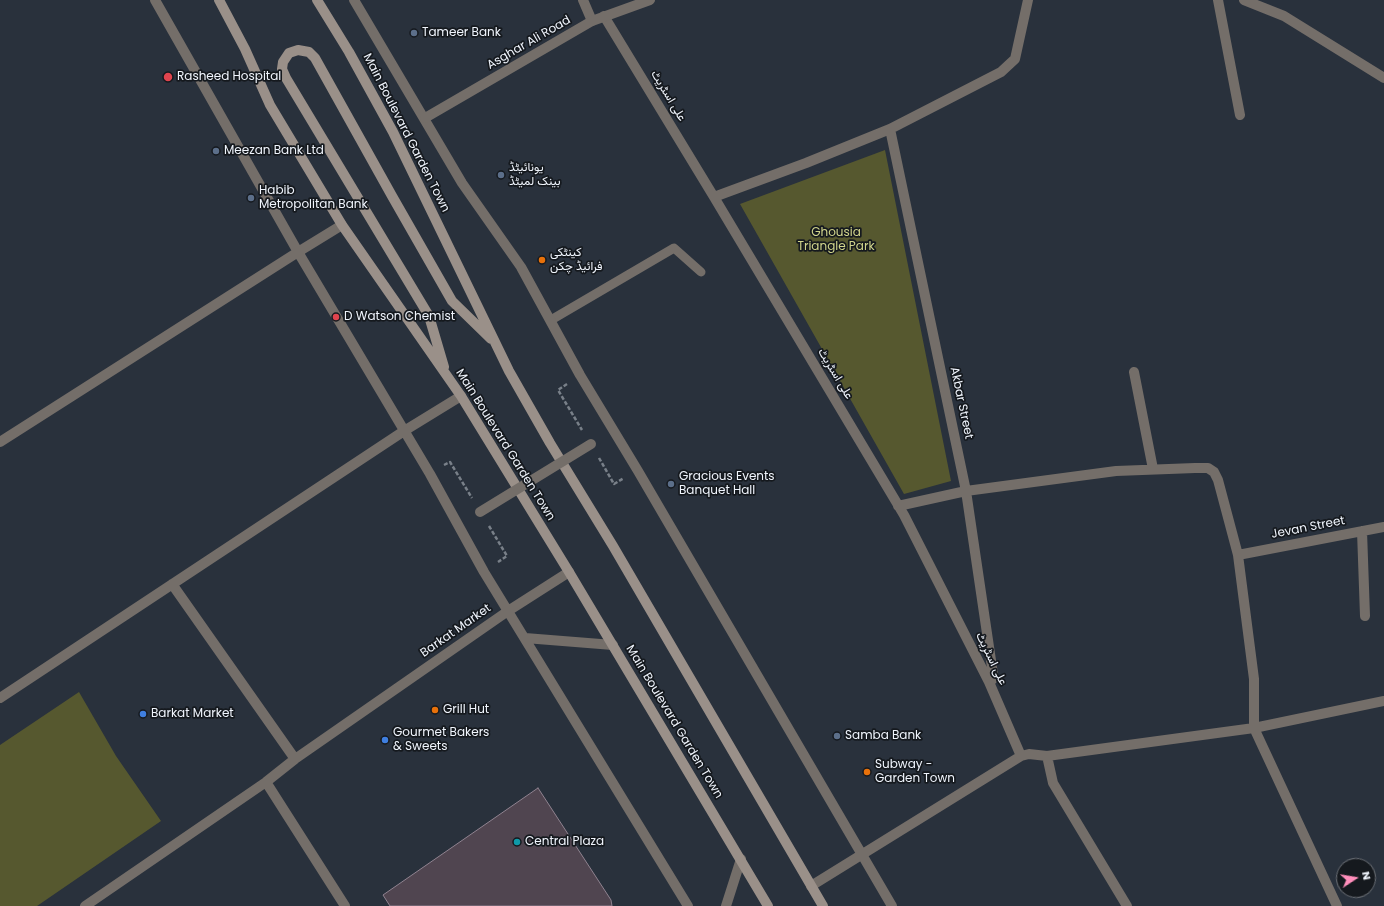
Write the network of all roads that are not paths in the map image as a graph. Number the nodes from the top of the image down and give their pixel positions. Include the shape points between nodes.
1 (155, 0) edge
2 (219, 0) edge
3 (317, 0) edge
4 (354, 0) edge
5 (583, 0) edge
6 (650, 0) edge
7 (1028, 0) edge
8 (1218, 0) edge
9 (1244, 0) edge
10 (604, 16) junction
11 (592, 21) junction
12 (1384, 78) edge
13 (1240, 115) dead end
14 (424, 118) junction
15 (890, 129) junction
16 (714, 197) junction
17 (342, 225) junction
18 (298, 252) junction
19 (701, 272) dead end
20 (551, 320) junction
21 (497, 345) junction
22 (1134, 372) dead end
23 (447, 376) junction
24 (462, 396) junction
25 (404, 431) junction
26 (0, 442) edge
27 (590, 444) road end
28 (1153, 469) junction
29 (966, 492) junction
30 (898, 506) junction
31 (480, 512) road end
32 (1384, 526) edge
33 (1362, 531) junction
34 (1238, 555) junction
35 (569, 572) junction
36 (172, 584) junction
37 (508, 611) junction
38 (1365, 616) dead end
39 (525, 638) junction
40 (613, 645) junction
41 (988, 682) junction
42 (0, 698) edge
43 (1384, 701) edge
44 (1254, 728) junction
45 (1021, 756) junction
46 (1047, 756) junction
47 (295, 759) junction
48 (266, 782) junction
49 (862, 854) junction
50 (741, 859) junction
51 (811, 886) junction
52 (85, 906) edge
53 (345, 906) edge
54 (688, 906) edge
55 (726, 906) edge
56 (768, 906) edge
57 (823, 906) edge
58 (892, 906) edge
59 (1127, 906) edge
60 (1337, 906) edge

1 - 18 street
2 - 17 main road, Main Boulevard Garden Town via 270,105
3 - 21 main road, Main Boulevard Garden Town via 393,132
4 - 14 street
5 - 11 street
6 - 10 street, Asghar Ali Road
7 - 15 street via 1015,59 1001,72
8 - 13 street
9 - 12 street via 1284,16
10 - 11 street, Asghar Ali Road
10 - 16 street, علی اسٹریٹ
11 - 14 street, Asghar Ali Road
14 - 20 street via 462,183 521,267
15 - 16 street
15 - 29 street, Akbar Street
16 - 30 street, علی اسٹریٹ
17 - 18 street
17 - 23 main road, Main Boulevard Garden Town
18 - 25 street
18 - 26 street
19 - 20 lane via 674,248
20 - 49 street via 580,375
21 - 23 main road via 452,301 316,58 308,52 298,50 289,53 282,69 286,78 429,316
21 - 51 main road, Main Boulevard Garden Town via 550,443
22 - 28 street
23 - 24 main road, Main Boulevard Garden Town
24 - 25 street
24 - 35 main road, Main Boulevard Garden Town
25 - 36 street
25 - 37 street
27 - 31 street, bridge
28 - 29 street via 1116,471
28 - 34 street via 1208,468 1214,472
29 - 30 street
29 - 41 street, Akbar Street via 994,677
30 - 41 street, علی اسٹریٹ
32 - 33 street, Jevan Street
33 - 34 street, Jevan Street
33 - 38 street
34 - 44 street via 1254,679
35 - 37 street, Barkat Market
35 - 40 main road, Main Boulevard Garden Town
36 - 42 street
36 - 47 street
37 - 39 street
37 - 47 street, Barkat Market
39 - 40 street
39 - 54 street
40 - 50 main road, Main Boulevard Garden Town
41 - 45 street, علی اسٹریٹ
43 - 44 street
44 - 46 street
44 - 60 street
45 - 46 street
45 - 49 street
46 - 59 street via 1053,782
47 - 48 street, Barkat Market
48 - 52 street, Barkat Market
48 - 53 street
49 - 51 street
49 - 58 street
50 - 55 street
50 - 56 main road, Main Boulevard Garden Town
51 - 57 main road, Main Boulevard Garden Town

